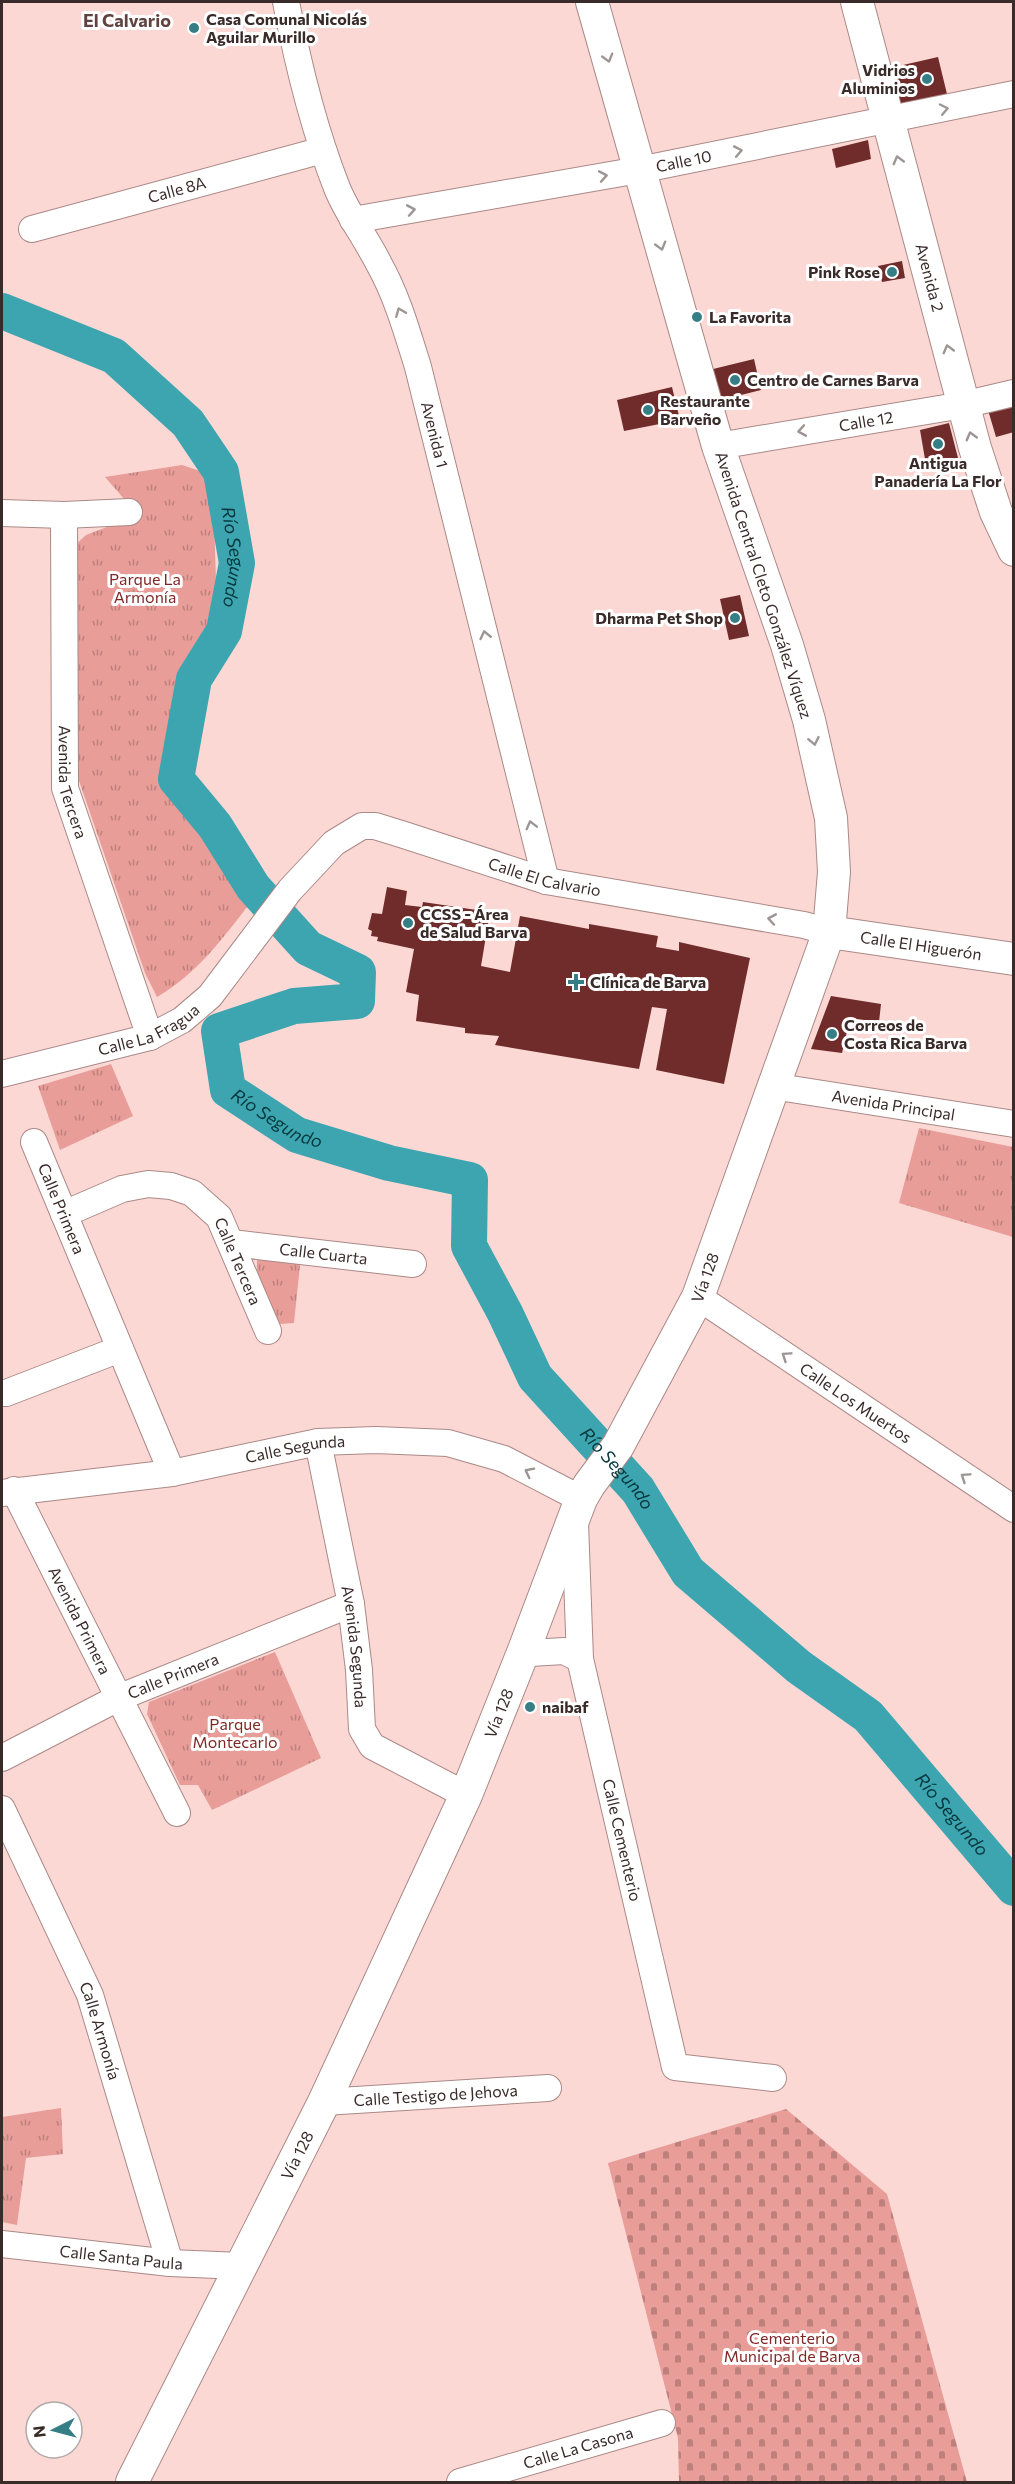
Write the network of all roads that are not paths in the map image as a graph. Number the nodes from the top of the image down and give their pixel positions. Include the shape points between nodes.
1 (286, 2) edge
2 (592, 2) edge
3 (856, 2) edge
4 (1014, 94) edge
5 (887, 121) junction
6 (323, 150) junction
7 (639, 170) junction
8 (353, 220) junction
9 (32, 229) dead end
10 (1014, 393) edge
11 (963, 405) junction
12 (718, 446) junction
13 (129, 512) dead end
14 (2, 513) edge
15 (64, 514) junction
16 (1014, 550) edge
17 (546, 881) junction
18 (260, 930) joint
19 (829, 932) junction
20 (1014, 959) edge
21 (150, 1037) junction
22 (3, 1068) edge
23 (772, 1086) junction
24 (1014, 1124) edge
25 (34, 1142) dead end
26 (64, 1214) junction
27 (232, 1243) junction
28 (413, 1264) dead end
29 (698, 1297) junction
30 (268, 1331) dead end
31 (120, 1349) junction
32 (2, 1393) edge
33 (318, 1442) junction
34 (172, 1473) junction
35 (8, 1491) edge
36 (581, 1499) junction
37 (1014, 1509) edge
38 (351, 1604) junction
39 (524, 1650) junction
40 (580, 1659) junction
41 (118, 1698) junction
42 (2, 1758) edge
43 (466, 1795) junction
44 (2, 1809) edge
45 (177, 1813) dead end
46 (773, 2078) dead end
47 (548, 2088) dead end
48 (324, 2102) junction
49 (2, 2244) edge
50 (170, 2264) junction
51 (241, 2266) junction
52 (662, 2423) dead end
53 (132, 2482) edge
54 (460, 2482) edge

1 - 6 street, Avenida 1 via 300,72
2 -> 7 main road, Avenida Central Cleto González Víquez
3 - 5 main road, Avenida 2
5 -> 4 street, Calle 10
7 -> 5 street, Calle 10
11 -> 5 main road, Avenida 2
6 - 8 street, Avenida 1
6 - 9 street, Calle 8A
8 -> 7 street, Calle 10
7 -> 12 main road, Avenida Central Cleto González Víquez
17 -> 8 street, Avenida 1 via 418,367 403,318 380,265
10 - 11 street, Calle 12
11 -> 12 street, Calle 12
16 -> 11 main road, Avenida 2 via 996,512
12 -> 19 main road, Avenida Central Cleto González Víquez via 809,720 831,818 834,872
13 - 15 street
14 - 15 street
15 - 21 street, Avenida Tercera via 65,788
17 - 18 street, Calle El Calvario via 384,828 362,826 334,843 290,890
19 -> 17 street, Calle El Calvario
18 - 21 street, Calle La Fragua via 210,996 182,1020
19 - 20 main road, Calle El Higuerón
19 - 23 main road, Vía 128
21 - 22 street, Calle La Fragua
23 - 24 street, Avenida Principal
23 - 29 main road, Vía 128
25 - 26 street, Calle Primera
26 - 27 street, Calle Tercera via 122,1189 148,1184 171,1186 206,1203 219,1217
26 - 31 street, Calle Primera
27 - 28 street, Calle Cuarta
27 - 30 street, Calle Tercera
29 - 36 main road, Vía 128 via 618,1446
37 -> 29 street, Calle Los Muertos
31 - 32 street
31 - 34 street, Calle Primera
33 - 34 street, Calle Segunda
36 -> 33 street, Calle Segunda via 504,1459 448,1443
33 - 38 street, Avenida Segunda
34 - 35 street, Calle Segunda
35 - 41 street, Avenida Primera
36 - 39 main road, Vía 128
36 - 40 street, Calle Cementerio
38 - 41 street, Calle Primera
38 - 43 street, Avenida Segunda via 362,1729 372,1746
39 - 40 street via 564,1651
39 - 43 main road, Vía 128
40 - 46 street, Calle Cementerio via 675,2067
41 - 42 street, Calle Primera
41 - 45 street, Avenida Primera
43 - 48 main road, Vía 128
44 - 50 street, Calle Armonía via 90,1995
47 - 48 street, Calle Testigo de Jehova
48 - 51 main road, Vía 128
49 - 50 street, Calle Santa Paula
50 - 51 street, Calle Santa Paula
51 - 53 main road, Vía 128
52 - 54 street, Calle La Casona

